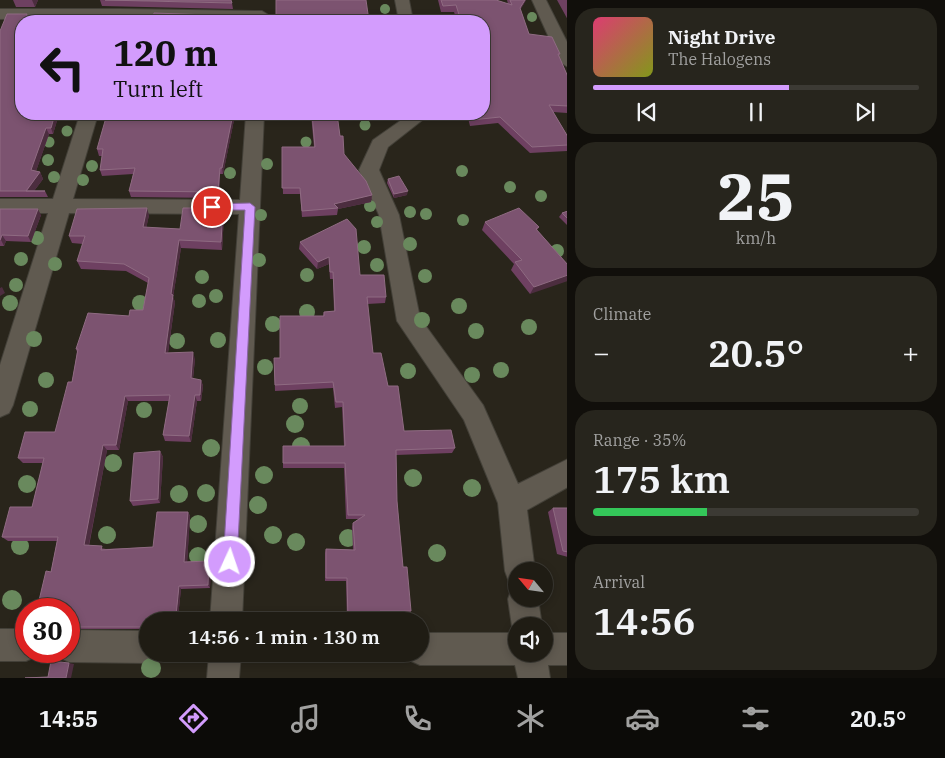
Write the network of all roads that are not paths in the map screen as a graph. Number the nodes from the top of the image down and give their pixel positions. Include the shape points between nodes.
1 (262, 0) edge
2 (402, 0) edge
3 (539, 0) edge
4 (122, 11) edge
5 (0, 14) edge
6 (192, 15) edge
7 (262, 15) edge
8 (405, 15) edge
9 (567, 60) edge
10 (87, 120) edge
11 (255, 120) edge
12 (414, 120) edge
13 (0, 206) edge
14 (250, 207) junction
15 (60, 208) junction
16 (0, 405) edge
17 (567, 473) edge
18 (512, 503) junction
19 (519, 562) edge
20 (227, 612) edge
21 (0, 645) edge
22 (15, 646) edge
23 (80, 646) edge
24 (139, 647) edge
25 (567, 648) edge
26 (429, 649) edge
27 (508, 649) edge
28 (553, 649) edge
29 (224, 662) edge
30 (531, 662) edge
31 (223, 678) edge
32 (534, 678) edge

1 - 7 street
2 - 8 street
3 - 9 street
4 - 5 street
4 - 6 street
10 - 15 street
11 - 14 street
12 - 18 street via 380,144 369,170 390,215 409,321 474,413
13 - 15 street
14 - 15 street
14 - 20 street
15 - 16 street
17 - 18 street
18 - 19 street
21 - 22 street
23 - 24 street
25 - 28 street
26 - 27 street
29 - 31 street
30 - 32 street

